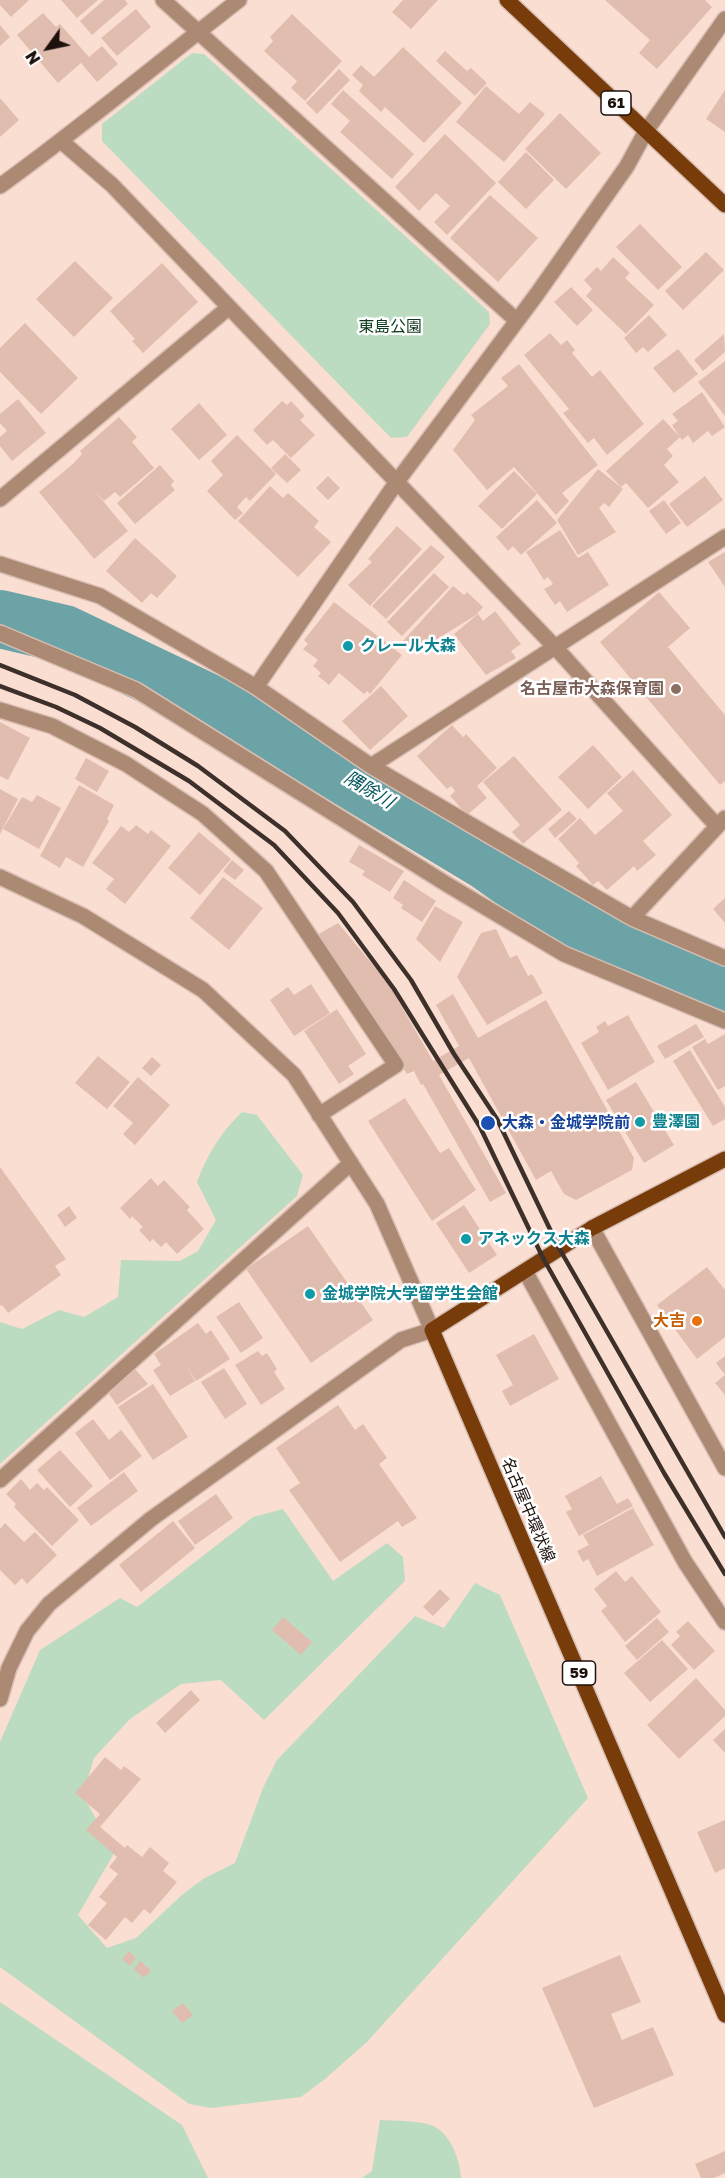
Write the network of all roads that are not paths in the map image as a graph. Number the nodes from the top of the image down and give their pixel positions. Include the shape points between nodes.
1 (163, 0) edge
2 (239, 0) edge
3 (507, 0) edge
4 (725, 19) edge
5 (198, 32) junction
6 (646, 131) junction
7 (61, 141) junction
8 (0, 186) edge
9 (725, 205) edge
10 (228, 308) junction
11 (516, 320) junction
12 (396, 483) junction
13 (0, 499) edge
14 (725, 537) edge
15 (0, 564) edge
16 (0, 633) edge
17 (555, 647) junction
18 (256, 687) junction
19 (0, 710) edge
20 (371, 766) junction
21 (721, 821) edge
22 (0, 878) edge
23 (633, 918) junction
24 (725, 958) edge
25 (725, 1021) edge
26 (319, 1115) junction
27 (725, 1159) edge
28 (351, 1163) junction
29 (592, 1228) junction
30 (525, 1271) junction
31 (432, 1330) junction
32 (725, 1468) edge
33 (0, 1480) edge
34 (725, 1622) edge
35 (0, 1699) edge
36 (725, 2015) edge

1 - 5 street
2 - 5 street
3 - 6 main road, 61
4 - 6 street
5 - 7 street
5 - 11 street
6 - 9 main road, 61
6 - 11 street via 627,166
7 - 8 street
7 - 10 street via 112,185
10 - 12 street
10 - 13 street
11 - 12 street
12 - 17 street
12 - 18 street
14 - 17 street
15 - 18 street via 100,596
16 - 25 street via 136,690 564,954
17 - 20 street
17 - 21 street
18 - 20 street
19 - 26 street via 52,726 126,764 203,814 266,871 396,1065
20 - 23 street
21 - 23 street
22 - 26 street via 83,916 203,990 294,1075
23 - 24 street
26 - 28 street
27 - 29 main road
28 - 31 street via 377,1204
28 - 33 street
29 - 30 main road
29 - 32 street
30 - 31 main road
30 - 34 street via 686,1562
31 - 35 street via 401,1340 151,1519 49,1604 27,1631 9,1668
31 - 36 main road, 名古屋中環状線 / 59

